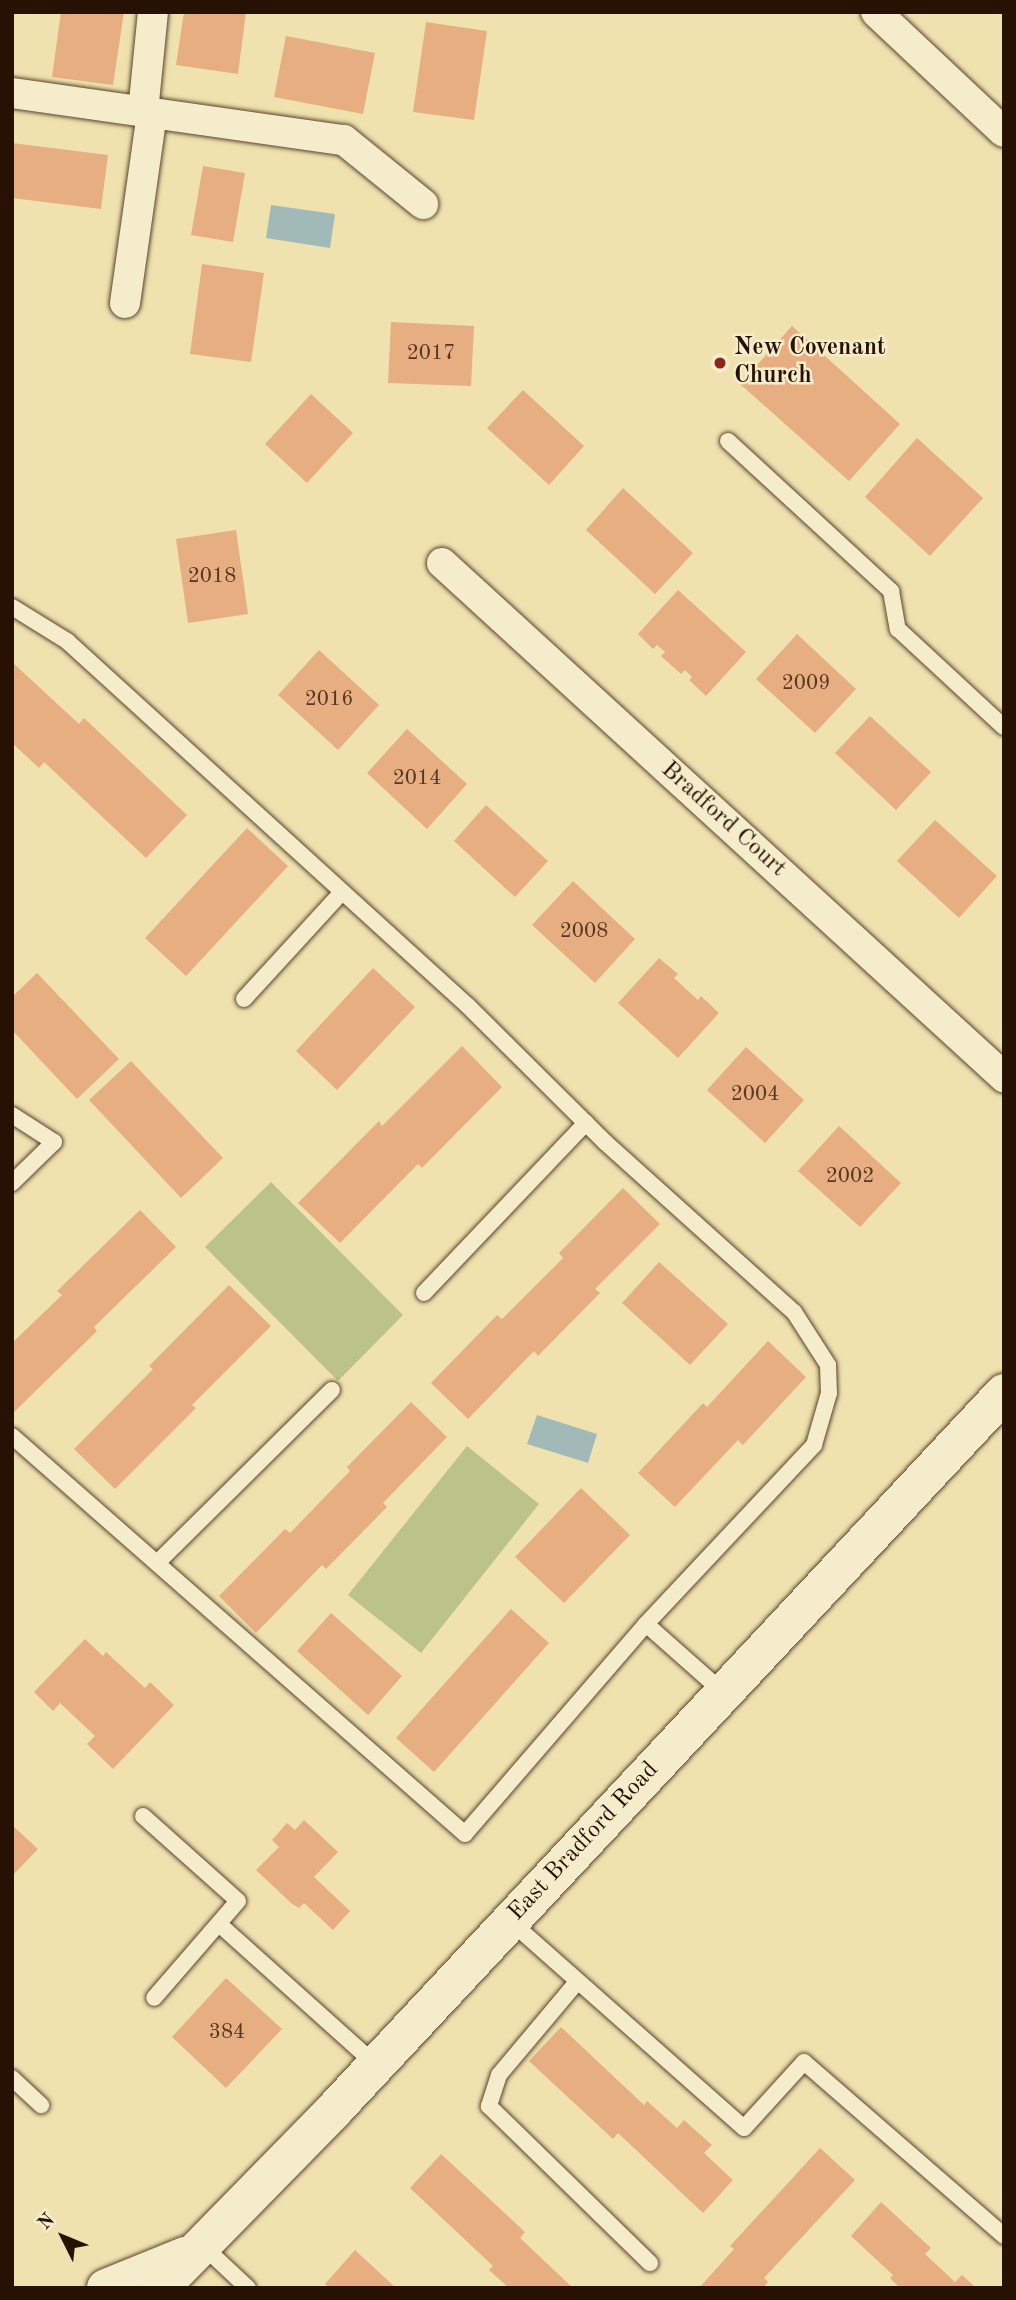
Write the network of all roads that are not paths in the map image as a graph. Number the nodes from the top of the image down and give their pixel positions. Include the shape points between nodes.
1 (153, 12) edge
2 (876, 12) edge
3 (12, 93) edge
4 (147, 112) junction
5 (1004, 132) edge
6 (423, 204) dead end
7 (125, 303) dead end
8 (728, 441) dead end
9 (442, 563) dead end
10 (12, 607) edge
11 (1004, 727) edge
12 (342, 892) junction
13 (244, 999) dead end
14 (1004, 1077) edge
15 (12, 1115) edge
16 (586, 1123) junction
17 (12, 1183) edge
18 (424, 1293) dead end
19 (332, 1390) dead end
20 (1004, 1393) edge
21 (12, 1436) edge
22 (157, 1563) junction
23 (646, 1624) junction
24 (724, 1693) junction
25 (143, 1816) dead end
26 (510, 1921) junction
27 (219, 1924) junction
28 (577, 1982) junction
29 (154, 1998) dead end
30 (376, 2065) junction
31 (12, 2078) edge
32 (41, 2105) dead end
33 (1004, 2236) edge
34 (199, 2248) junction
35 (650, 2263) dead end
36 (106, 2288) edge
37 (160, 2288) edge
38 (248, 2288) edge

1 - 4 street
2 - 5 street
3 - 4 street
4 - 6 street via 344,141
4 - 7 street
8 - 11 lane via 891,591 898,629
9 - 14 street, Bradford Court
10 - 12 lane via 67,641
12 - 13 lane
12 - 16 lane via 468,1006
15 - 17 lane via 54,1142
16 - 18 lane
16 - 23 lane via 794,1312 828,1365 826,1411 814,1445
19 - 22 lane
20 - 24 street, East Bradford Road
21 - 22 lane
22 - 23 lane via 465,1834
23 - 24 lane
24 - 26 street, East Bradford Road
25 - 27 lane via 238,1901
26 - 28 lane
26 - 30 street, East Bradford Road
27 - 29 lane
27 - 30 lane
28 - 33 lane via 744,2128 804,2062
28 - 35 lane via 499,2075 489,2106
30 - 34 street, East Bradford Road
31 - 32 lane
34 - 36 street
34 - 37 street, East Bradford Road
34 - 38 lane

